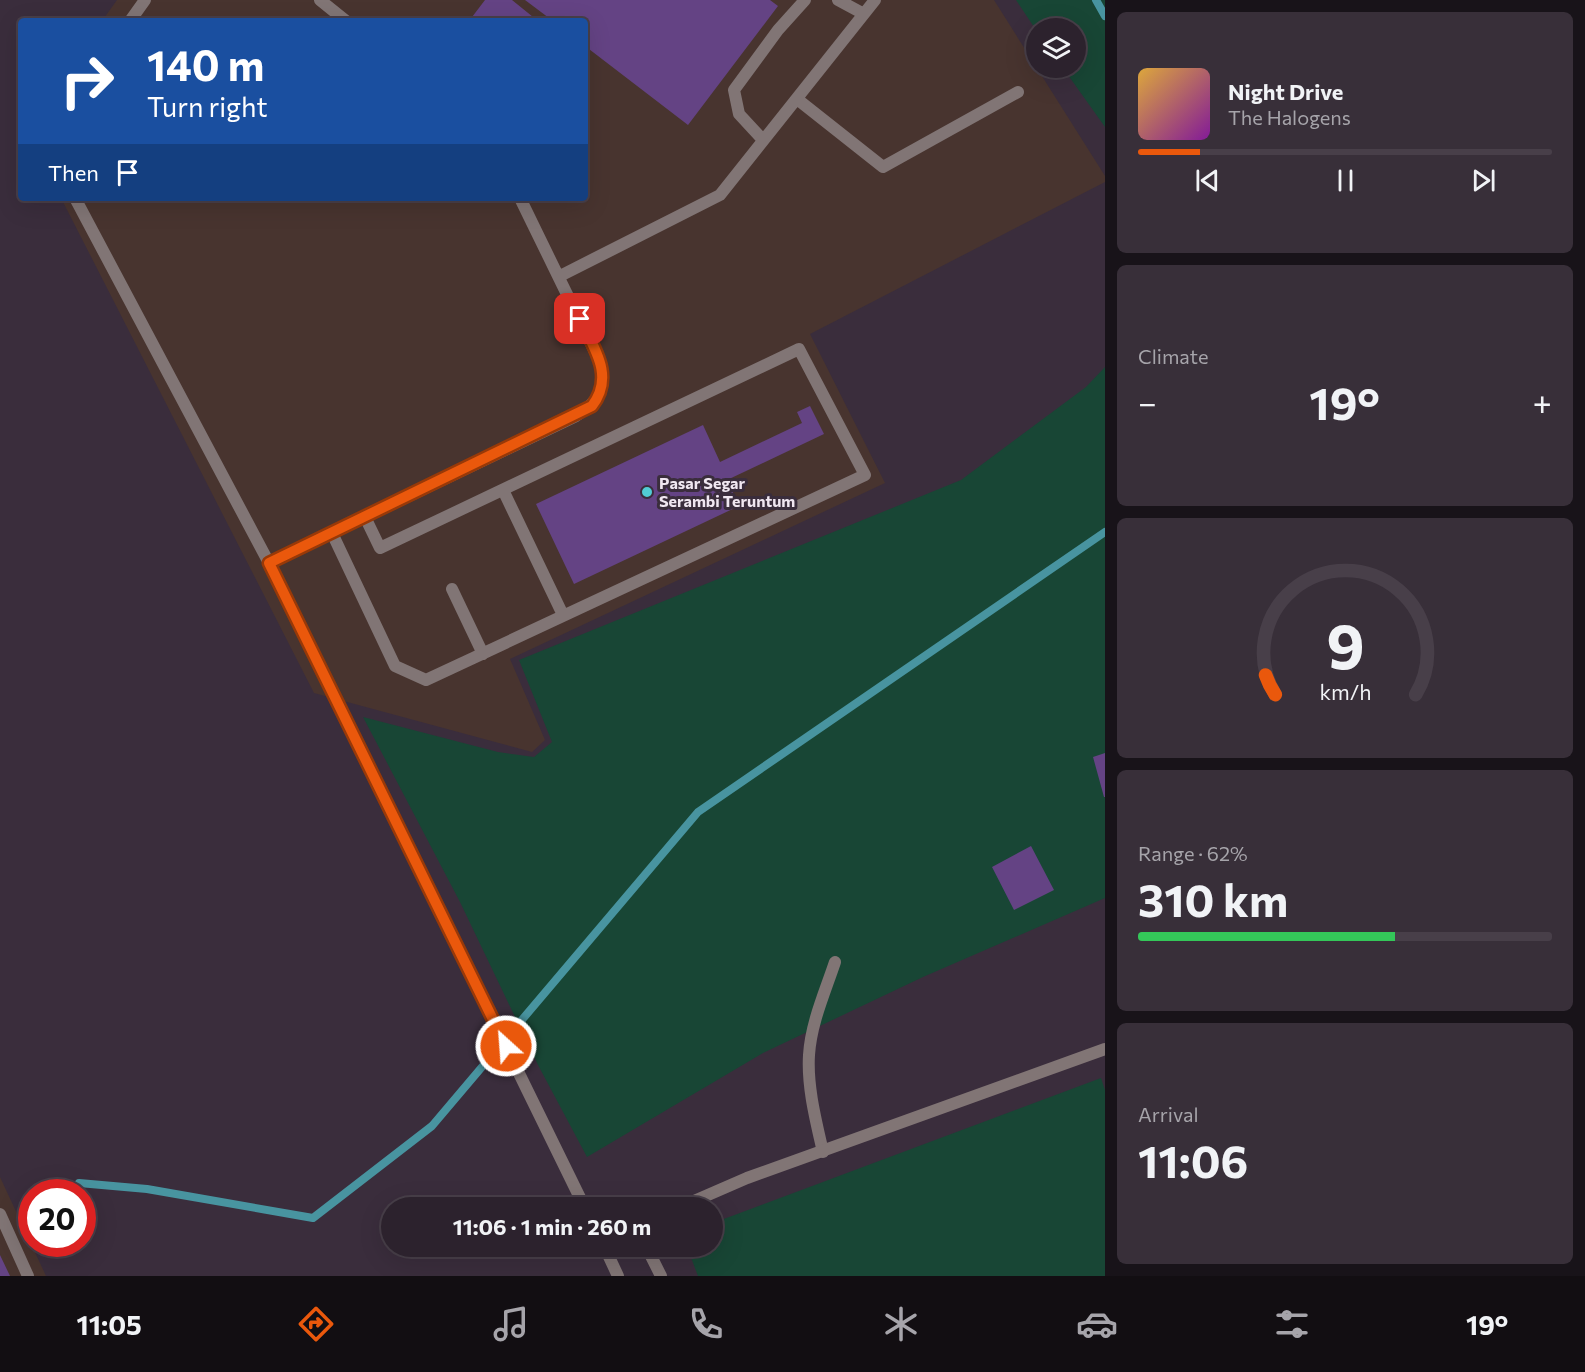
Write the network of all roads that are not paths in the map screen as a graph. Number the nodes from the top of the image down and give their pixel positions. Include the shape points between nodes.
1 (145, 0) edge
2 (320, 0) edge
3 (805, 0) edge
4 (838, 0) edge
5 (875, 0) edge
6 (864, 14) junction
7 (132, 18) edge
8 (342, 18) edge
9 (1018, 92) dead end
10 (797, 99) junction
11 (763, 140) junction
12 (77, 201) edge
13 (522, 201) edge
14 (560, 276) junction
15 (503, 490) junction
16 (365, 517) junction
17 (332, 533) junction
18 (269, 563) junction
19 (452, 589) dead end
20 (563, 615) junction
21 (483, 654) junction
22 (835, 962) dead end
23 (1105, 1049) edge
24 (823, 1152) junction
25 (580, 1197) edge
26 (703, 1197) edge
27 (0, 1214) edge
28 (609, 1257) edge
29 (652, 1257) edge
30 (28, 1276) edge
31 (618, 1276) edge
32 (661, 1276) edge

1 - 7 street
2 - 8 street
3 - 11 street via 734,90 739,114
4 - 6 street
5 - 6 street
6 - 10 street
9 - 10 street via 883,167
10 - 11 street
11 - 14 street via 720,195
12 - 18 street
13 - 14 street
14 - 16 street via 600,362 601,395 592,406
15 - 16 street via 380,548
15 - 20 street
15 - 20 street via 799,349 865,475
16 - 17 street
17 - 18 street
17 - 21 street via 395,666 426,680
18 - 25 street
19 - 21 street
20 - 21 street
22 - 24 street via 813,1030 809,1056
23 - 24 street
24 - 26 street
27 - 30 street
28 - 31 street
29 - 32 street

